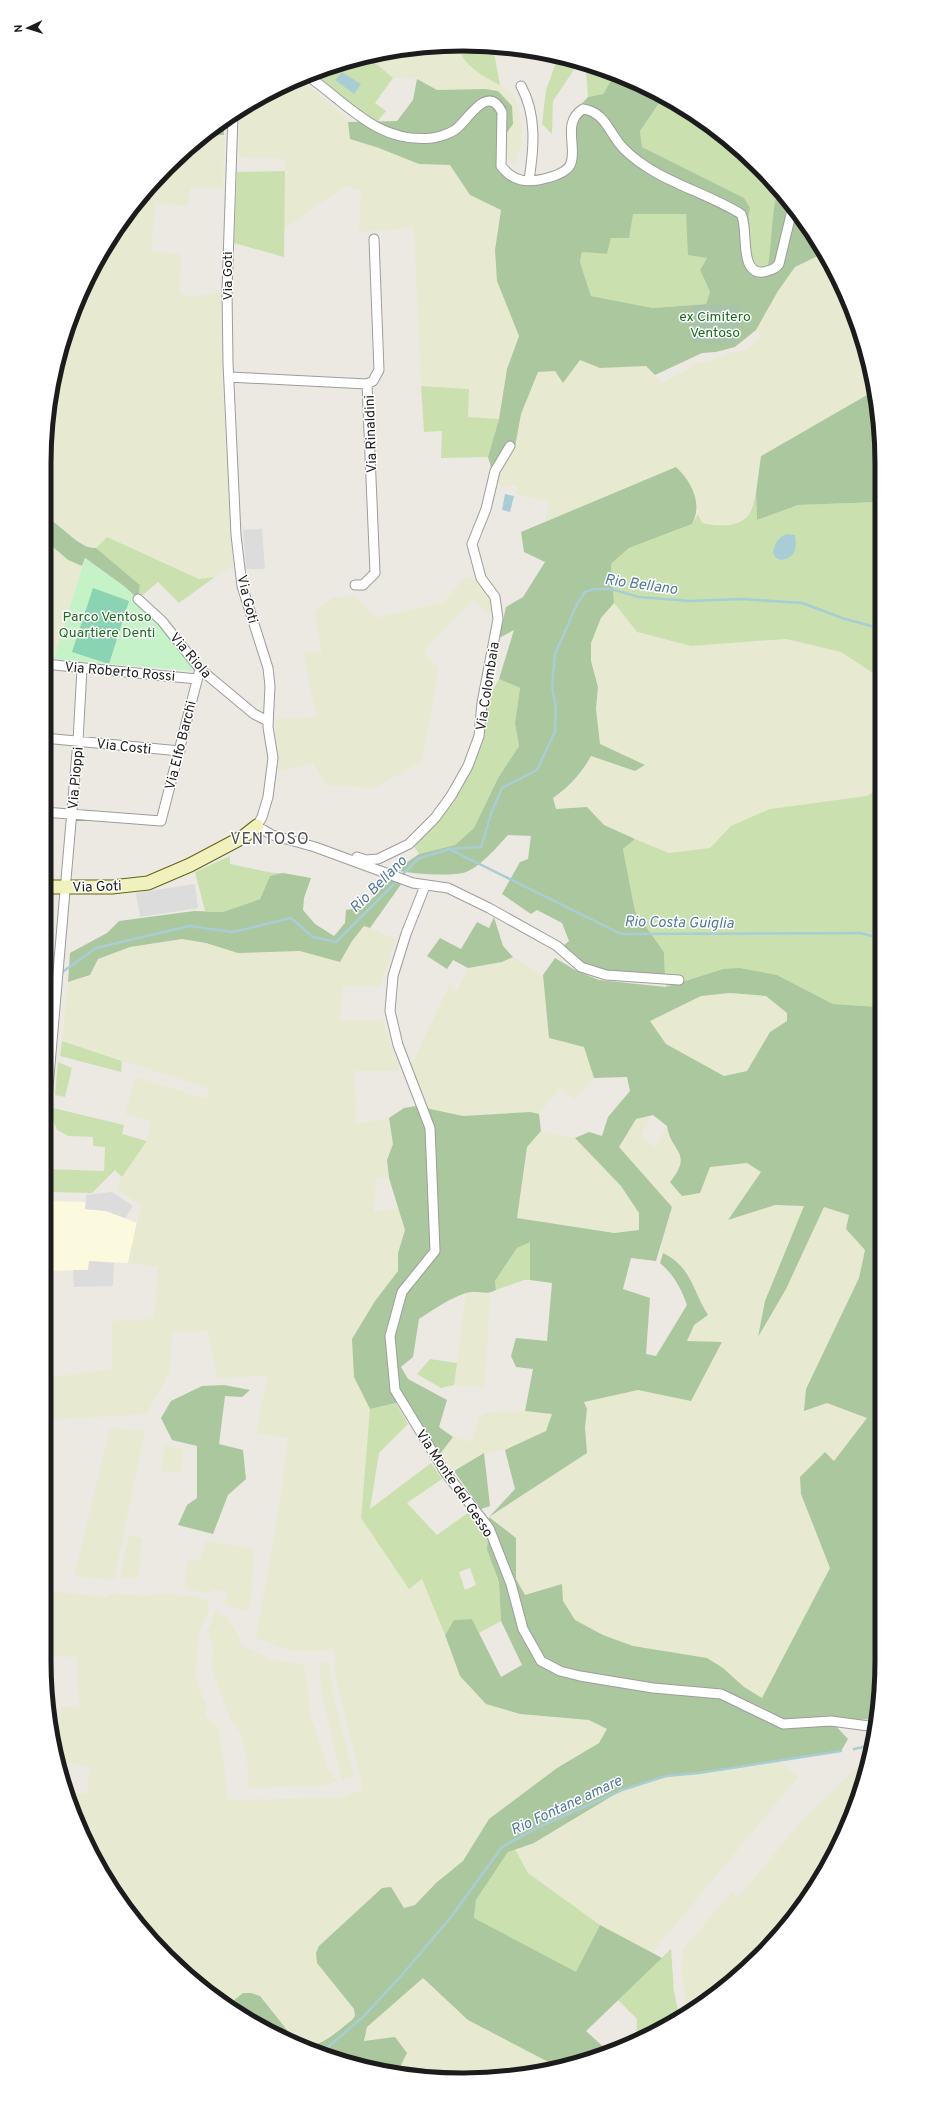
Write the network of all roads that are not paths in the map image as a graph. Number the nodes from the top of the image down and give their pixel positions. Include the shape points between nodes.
1 (312, 79) edge
2 (521, 86) dead end
3 (233, 121) edge
4 (529, 180) junction
5 (791, 214) edge
6 (374, 239) dead end
7 (229, 377) junction
8 (367, 384) junction
9 (510, 446) dead end
10 (354, 585) dead end
11 (138, 599) dead end
12 (51, 665) edge
13 (82, 668) junction
14 (200, 669) junction
15 (197, 678) junction
16 (268, 721) junction
17 (51, 739) edge
18 (78, 741) junction
19 (180, 751) junction
20 (51, 813) edge
21 (71, 814) junction
22 (257, 826) junction
23 (338, 856) junction
24 (425, 886) junction
25 (51, 887) edge
26 (65, 887) junction
27 (679, 980) dead end
28 (51, 1053) edge
29 (869, 1726) edge

1 - 4 street via 372,126 422,139 438,137 455,130 477,106 491,101 499,106 502,112 501,166 510,176
2 - 4 street via 529,100 535,147
3 - 7 street, Via Goti via 228,238
4 - 5 street via 557,175 569,167 572,162 572,129 575,117 583,108 599,114 624,149 647,167 741,214 744,219 745,251 752,268 758,272 774,270 780,264
6 - 8 street via 379,370
7 - 8 street, Via Rinaldini
7 - 16 street, Via Goti via 240,575 268,668
8 - 10 street, Via Rinaldini via 375,573 363,586
9 - 23 street, Via Colombaia via 495,471 486,509 472,544 481,578 495,597 498,619 482,703 479,736 468,766 452,796 435,818 409,844 378,859
11 - 14 street, Via Riola via 162,621
12 - 13 street, Via Roberto Rossi
13 - 15 street, Via Roberto Rossi
13 - 18 street, Via Pioppi
14 - 15 street, Via Elfo Barchi
14 - 16 street, Via Riola via 254,714
15 - 19 street, Via Elfo Barchi
16 - 22 street, Via Goti via 273,769 265,808
17 - 18 street, Via Costi
18 - 19 street, Via Costi
18 - 21 street, Via Pioppi
19 - 21 street, Via Elfo Barchi via 161,821
20 - 21 street
21 - 26 street, Via Pioppi
22 - 23 street, Via Colombaia via 272,834
22 - 26 street, Via Goti via 243,837 154,881 112,887
23 - 24 street, Via Colombaia
24 - 27 street, Via Colombaia via 444,887 489,908 557,946 581,967 606,975
24 - 29 street, Via Monte del Gesso via 393,976 390,1005 398,1045 430,1128 436,1251 402,1292 390,1336 394,1390 445,1472 489,1528 511,1584 523,1629 541,1661 560,1671 580,1676 653,1688 720,1694 784,1724 831,1721
25 - 26 street, Via Goti
26 - 28 street, Via Pioppi

